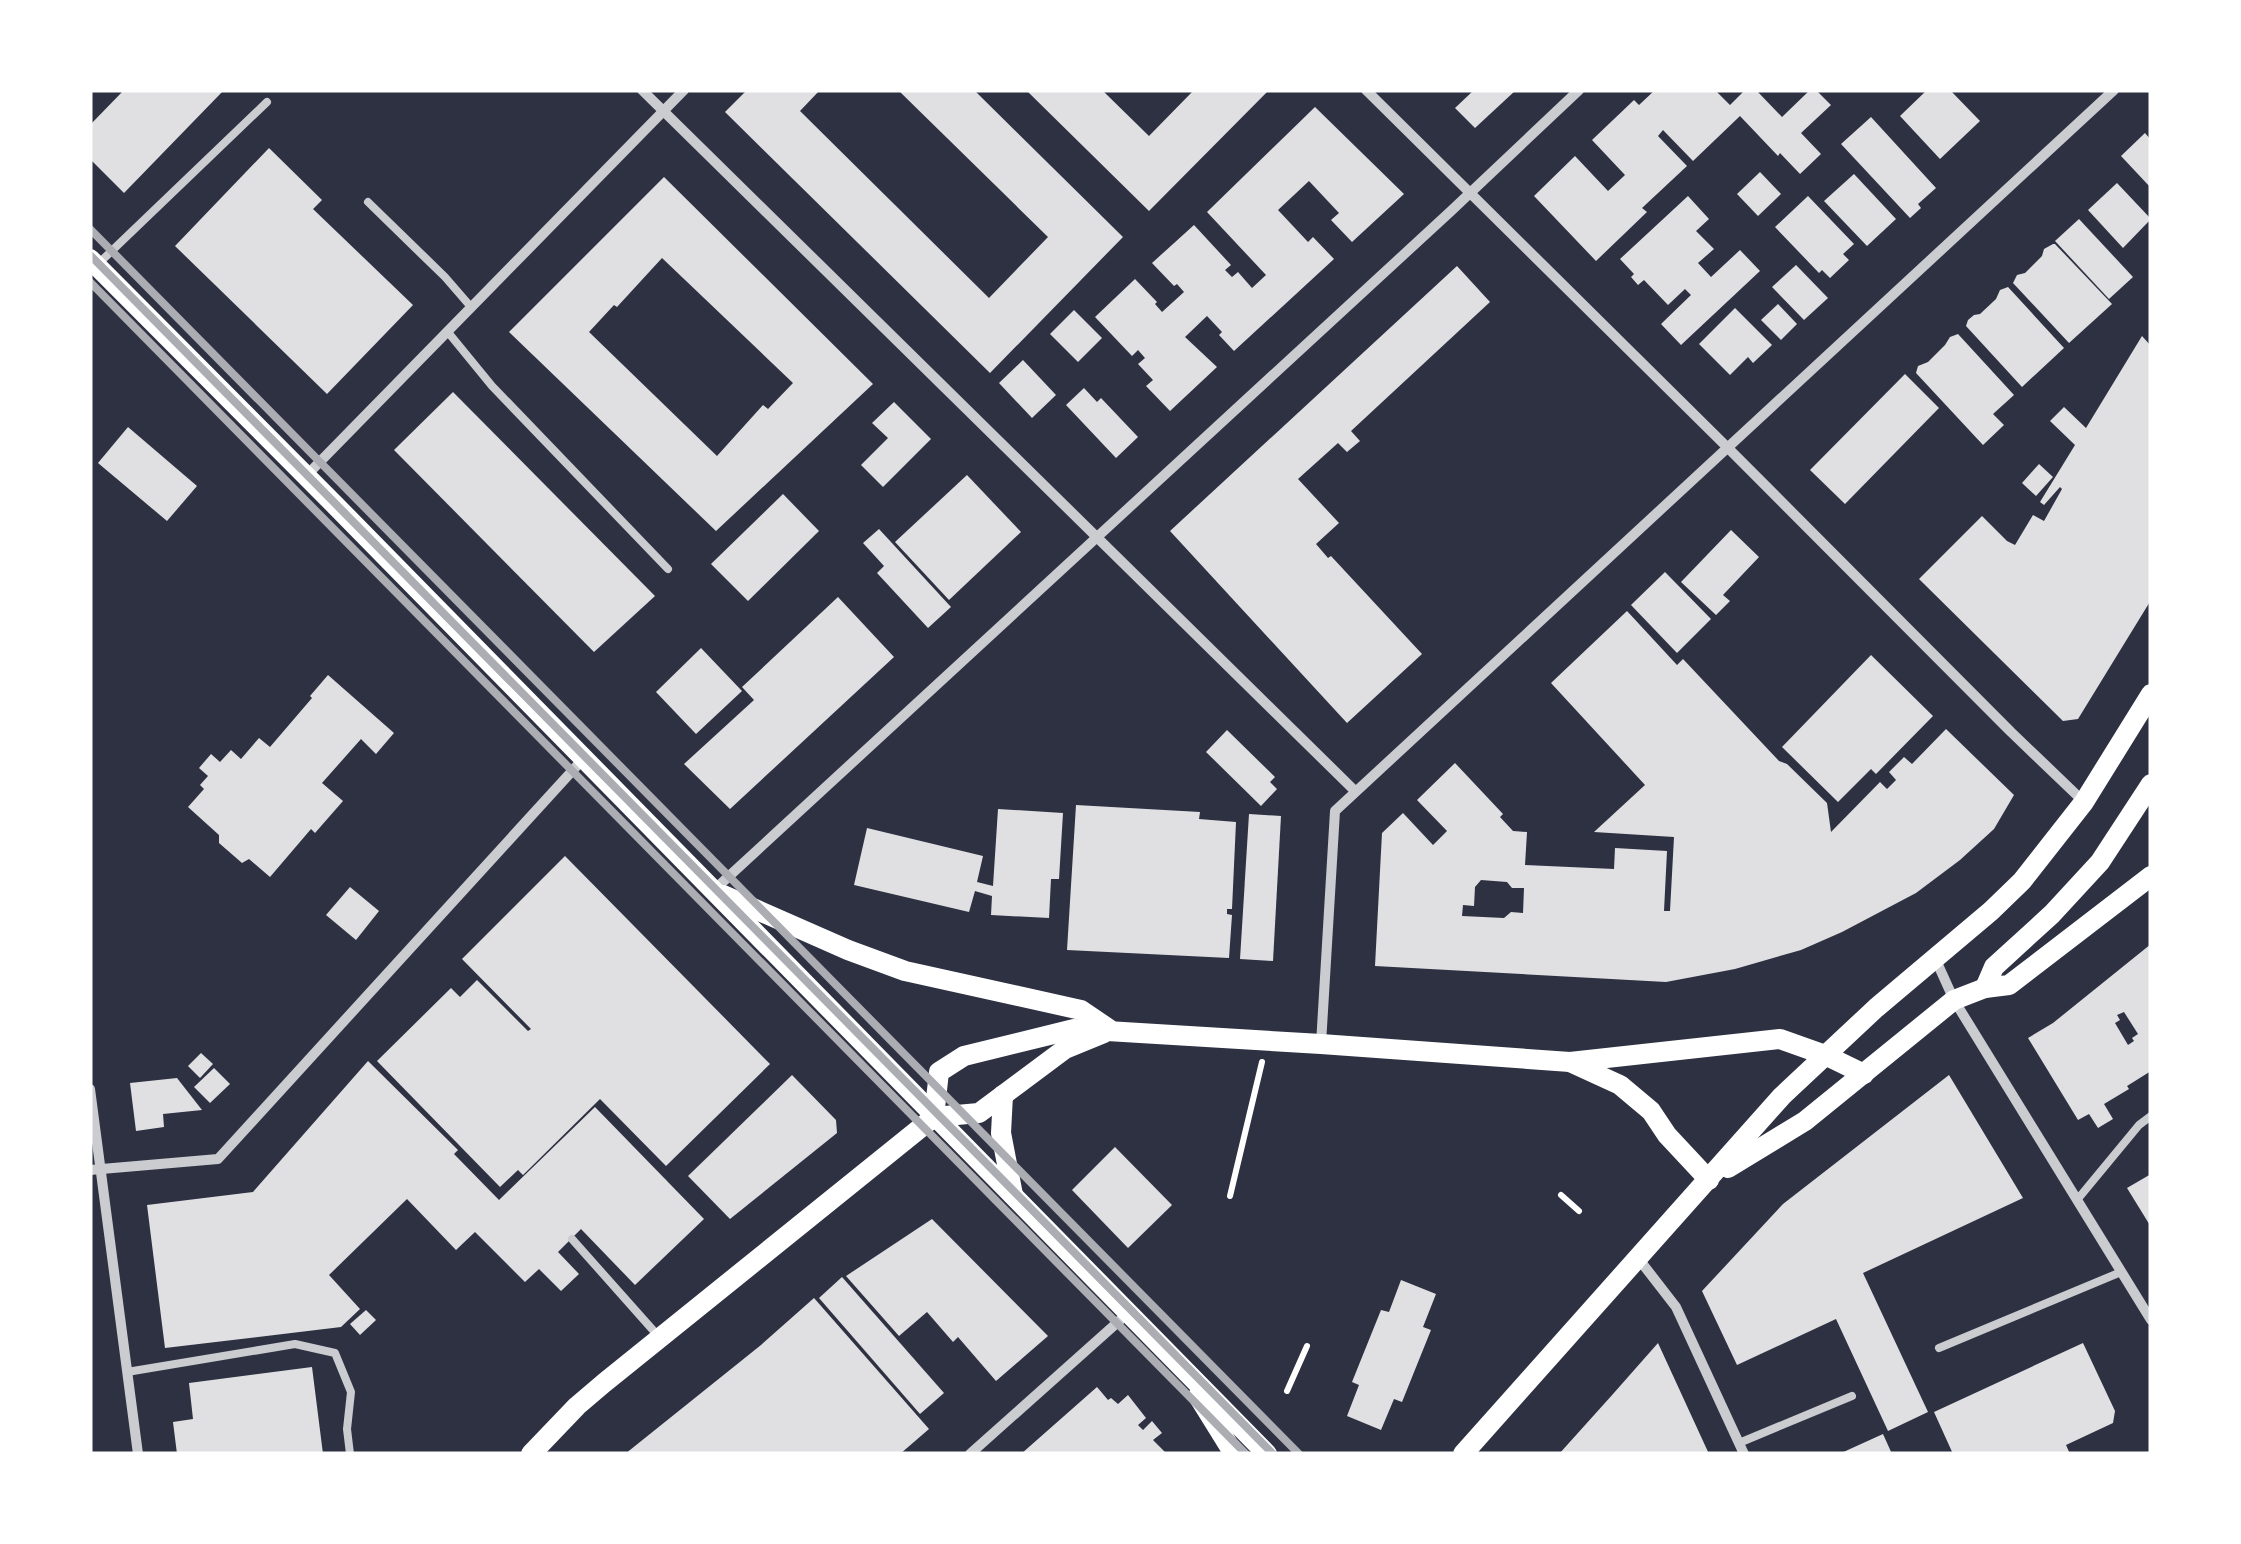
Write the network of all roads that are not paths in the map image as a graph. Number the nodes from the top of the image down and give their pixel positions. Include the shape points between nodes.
1 (642, 90) edge
2 (684, 90) edge
3 (1366, 90) edge
4 (1579, 90) edge
5 (2114, 90) edge
6 (267, 102) dead end
7 (664, 111) junction
8 (1469, 192) junction
9 (368, 202) dead end
10 (93, 262) edge
11 (471, 307) junction
12 (448, 332) junction
13 (1728, 448) junction
14 (306, 476) junction
15 (1097, 536) junction
16 (668, 569) dead end
17 (2151, 694) edge
18 (584, 758) junction
19 (2151, 784) edge
20 (1355, 791) junction
21 (2084, 802) junction
22 (2151, 876) edge
23 (714, 891) junction
24 (1934, 958) junction
25 (1985, 988) junction
26 (1954, 1000) junction
27 (1110, 1030) junction
28 (1322, 1044) junction
29 (1825, 1056) junction
30 (1570, 1062) junction
31 (1864, 1074) junction
32 (90, 1089) edge
33 (1003, 1094) junction
34 (2151, 1116) edge
35 (934, 1117) junction
36 (95, 1169) edge
37 (1709, 1180) junction
38 (1013, 1195) junction
39 (2077, 1200) junction
40 (572, 1239) dead end
41 (1638, 1257) junction
42 (2122, 1272) junction
43 (1128, 1312) junction
44 (2151, 1320) edge
45 (660, 1338) junction
46 (1938, 1348) dead end
47 (1175, 1360) junction
48 (127, 1372) junction
49 (1852, 1396) dead end
50 (1742, 1449) edge
51 (138, 1454) edge
52 (350, 1454) edge
53 (531, 1454) edge
54 (970, 1454) edge
55 (1234, 1454) edge
56 (1267, 1454) edge
57 (1463, 1454) edge

1 - 7 street
2 - 7 street
3 - 8 street
4 - 8 street
5 - 13 street
6 - 10 lane
7 - 11 street
7 - 15 street
8 - 13 street
8 - 15 street
9 - 11 lane
10 - 14 main road
11 - 12 street
12 - 14 street
12 - 16 lane
13 - 20 street
13 - 21 street
14 - 18 main road
15 - 20 street
15 - 23 street
17 - 21 main road
18 - 23 main road
18 - 36 street via 218,1159
19 - 25 main road via 2100,862 1994,967
20 - 28 street via 1335,811
21 - 24 main road via 2022,880
22 - 25 main road via 2009,985
23 - 27 main road via 905,971 1081,1010
23 - 35 main road
24 - 26 street
24 - 29 main road
25 - 26 main road
26 - 31 main road
26 - 39 street
27 - 28 main road
27 - 33 main road via 1065,1049
27 - 35 main road via 1074,1029 964,1056 939,1072
28 - 30 main road
29 - 30 main road via 1780,1039
29 - 31 main road
29 - 37 main road
30 - 37 main road via 1620,1086 1651,1111
31 - 37 main road via 1805,1121
32 - 36 street
33 - 35 main road via 979,1113
33 - 38 main road via 1001,1133
34 - 39 lane
35 - 38 main road
35 - 45 main road
36 - 48 street
37 - 41 main road
38 - 43 main road
39 - 42 street
40 - 45 lane
41 - 50 street via 1676,1307
41 - 57 main road
42 - 44 street
42 - 46 lane
43 - 47 main road
43 - 54 street
45 - 53 main road
47 - 55 main road
47 - 56 main road
48 - 51 street
48 - 52 lane via 295,1344 336,1353 351,1392
49 - 50 lane

